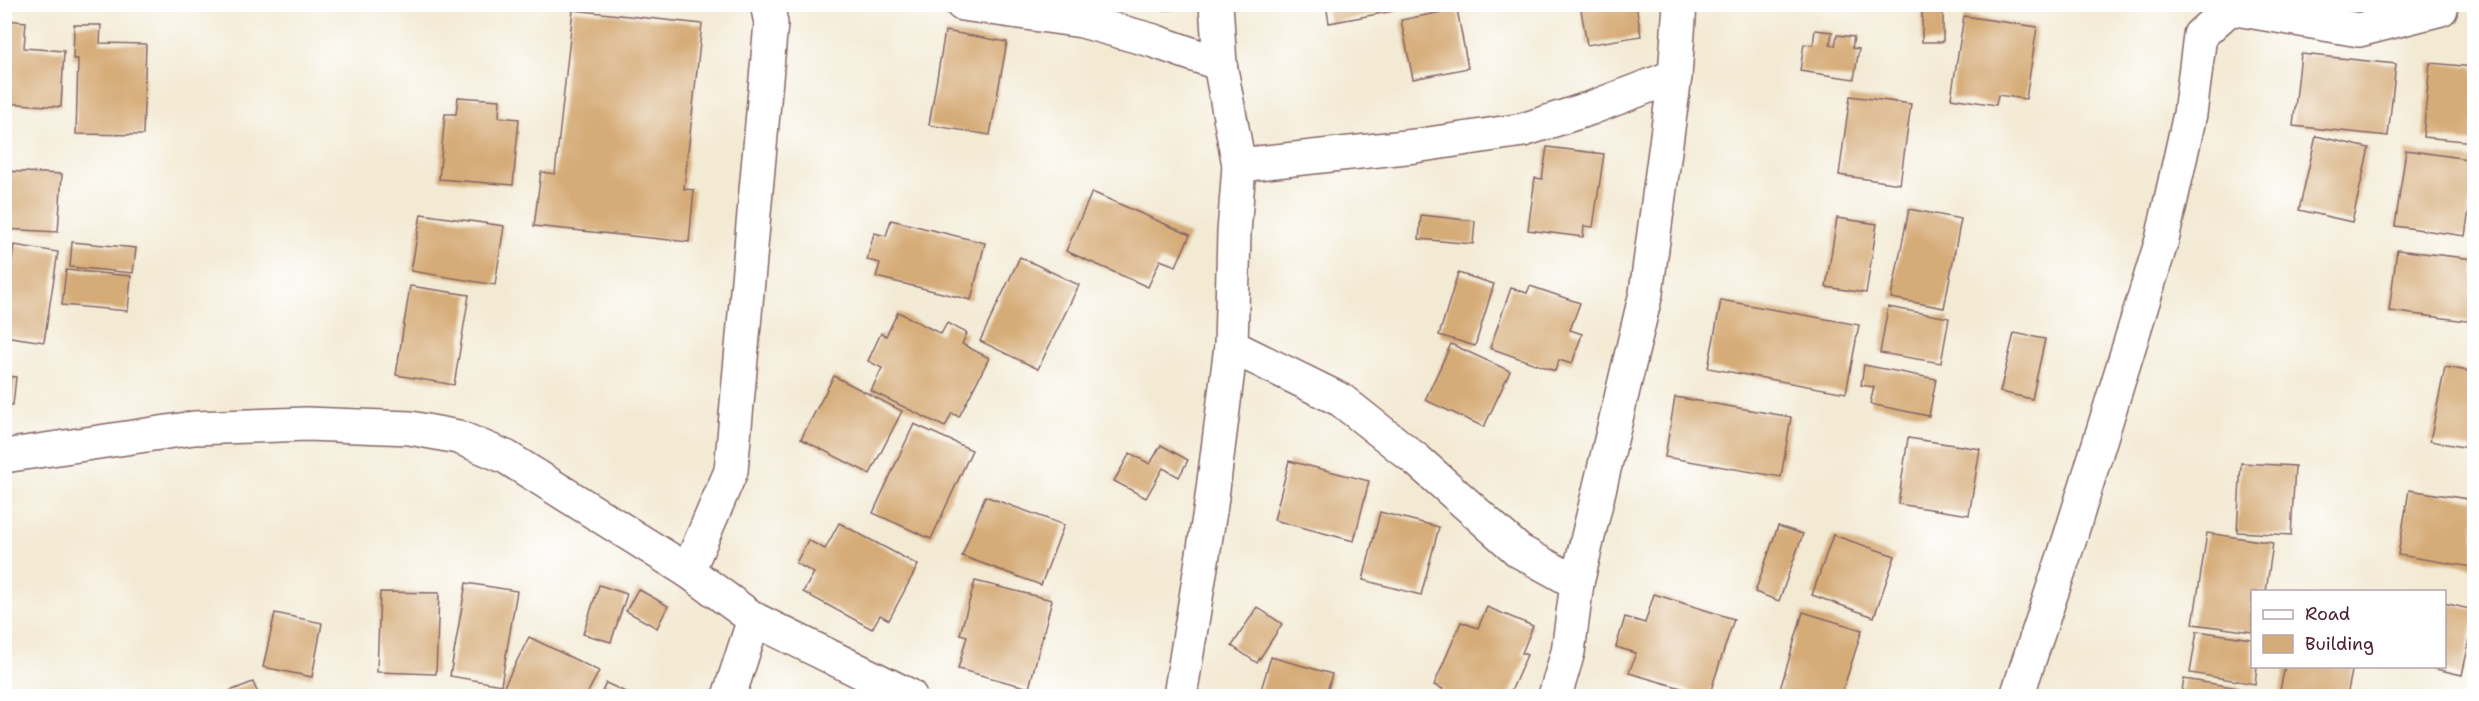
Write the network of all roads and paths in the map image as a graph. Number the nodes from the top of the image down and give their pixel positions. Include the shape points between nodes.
1 (767, 4) edge
2 (962, 4) edge
3 (1216, 4) edge
4 (1680, 4) edge
5 (2441, 9) dead end
6 (1220, 64) junction
7 (1674, 76) junction
8 (1239, 165) junction
9 (1231, 346) junction
10 (4, 456) edge
11 (688, 571) junction
12 (1577, 583) junction
13 (754, 619) junction
14 (729, 696) edge
15 (910, 696) edge
16 (1180, 696) edge
17 (1555, 696) edge
18 (2017, 696) edge

1 - 11 street via 771,23 731,471
2 - 6 street via 1082,21
3 - 6 street
4 - 7 street
5 - 18 street via 2359,30 2230,8 2200,35 2190,114 2162,240
6 - 8 street
7 - 8 street via 1523,130
7 - 12 street via 1646,293
8 - 9 street
9 - 12 street via 1341,400 1418,461 1518,550
9 - 16 street via 1211,505
10 - 11 street via 194,428 307,424 410,428 458,436 506,457
11 - 13 street
12 - 17 street via 1568,652
13 - 14 street
13 - 15 street

